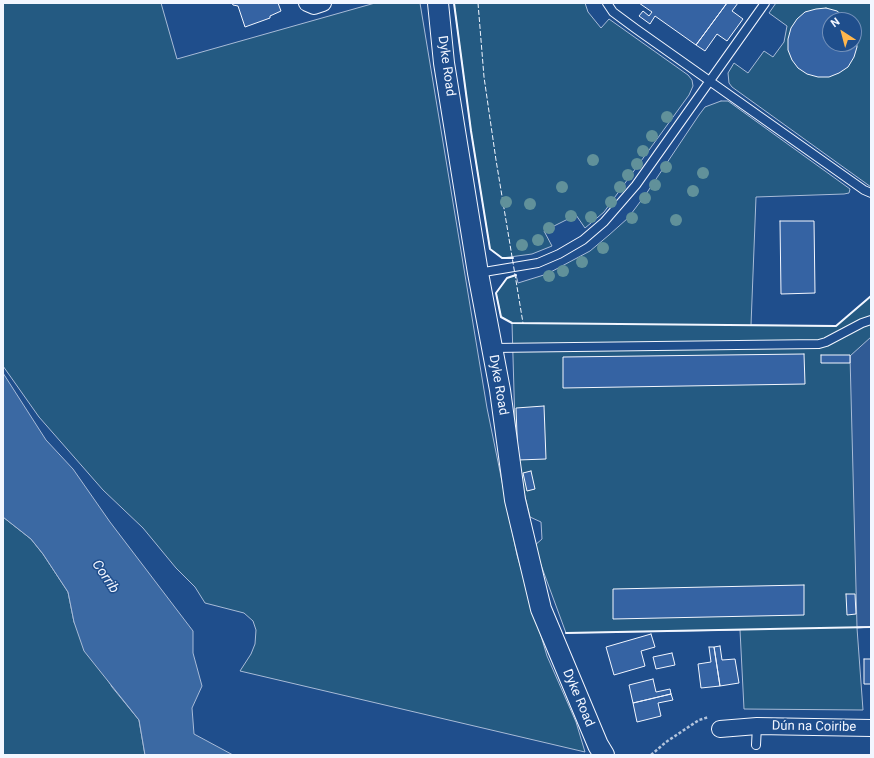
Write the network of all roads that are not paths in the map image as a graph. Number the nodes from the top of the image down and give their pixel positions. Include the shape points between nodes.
1 (308, 3) edge
2 (323, 3) edge
3 (438, 3) edge
4 (607, 3) edge
5 (764, 3) edge
6 (709, 81) junction
7 (871, 193) edge
8 (478, 273) junction
9 (871, 320) edge
10 (492, 348) junction
11 (757, 726) junction
12 (871, 728) edge
13 (720, 729) road end
14 (756, 745) dead end
15 (604, 755) edge

1 - 2 street via 314,6
3 - 8 street, Dyke Road via 444,62
4 - 6 lane via 613,12
5 - 6 lane
6 - 7 lane
6 - 8 lane via 636,185 604,222 583,240 538,263
8 - 10 street, Dyke Road
9 - 10 lane via 819,344
10 - 15 street, Dyke Road via 515,500 541,608
11 - 12 street, Dún na Coiribe
11 - 13 street, Dún na Coiribe
11 - 14 lane, Dún na Coiribe

